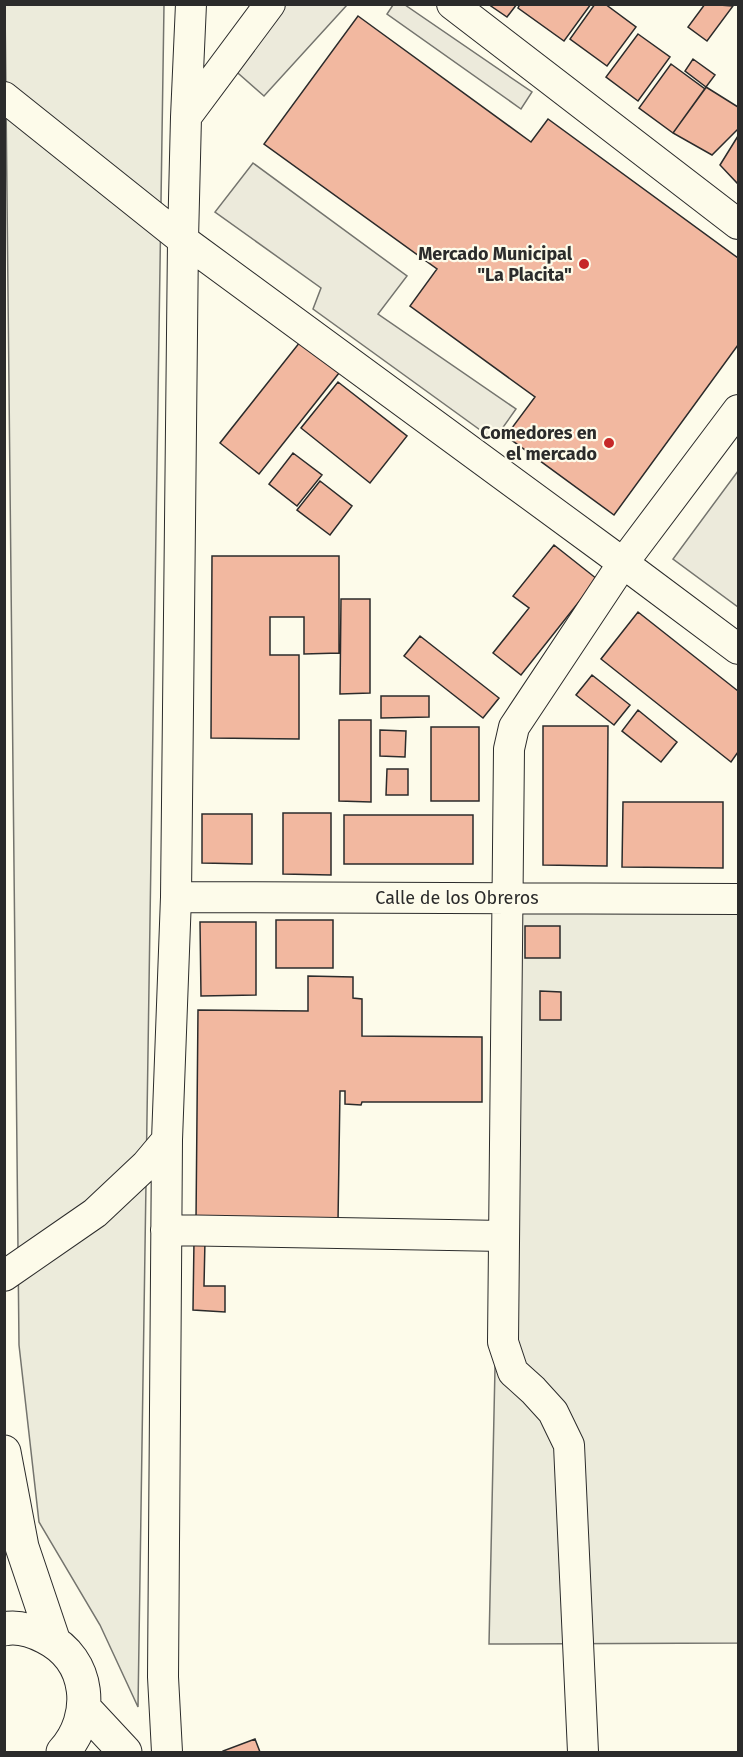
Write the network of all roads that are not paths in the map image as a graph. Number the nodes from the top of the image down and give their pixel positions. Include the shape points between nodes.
1 (191, 4) edge
2 (270, 4) edge
3 (452, 4) edge
4 (4, 97) edge
5 (186, 117) junction
6 (738, 224) edge
7 (183, 240) junction
8 (738, 410) edge
9 (623, 563) junction
10 (738, 650) edge
11 (176, 897) junction
12 (506, 897) junction
13 (738, 899) edge
14 (166, 1140) junction
15 (166, 1230) junction
16 (504, 1236) junction
17 (4, 1276) edge
18 (4, 1452) edge
19 (4, 1629) edge
20 (54, 1642) junction
21 (84, 1708) junction
22 (63, 1752) edge
23 (125, 1752) edge
24 (167, 1752) edge
25 (583, 1752) edge

1 - 5 street
2 - 5 street
3 - 6 street
4 - 7 street
5 - 7 street
7 - 9 street
7 - 11 street
8 - 9 street
9 - 10 street
9 - 12 street via 514,727 508,749
11 - 12 street, Calle de los Obreros
11 - 14 street
12 - 13 street, Calle de los Obreros
12 - 16 street
14 - 15 street
14 - 17 street via 146,1165 95,1213
15 - 16 street
15 - 24 street via 163,1677
16 - 25 street via 503,1342 513,1372 553,1412 569,1445
18 - 20 highway via 22,1547
19 - 20 highway via 33,1631
20 - 21 highway via 78,1671 84,1689
21 - 22 highway via 72,1743
21 - 23 highway

